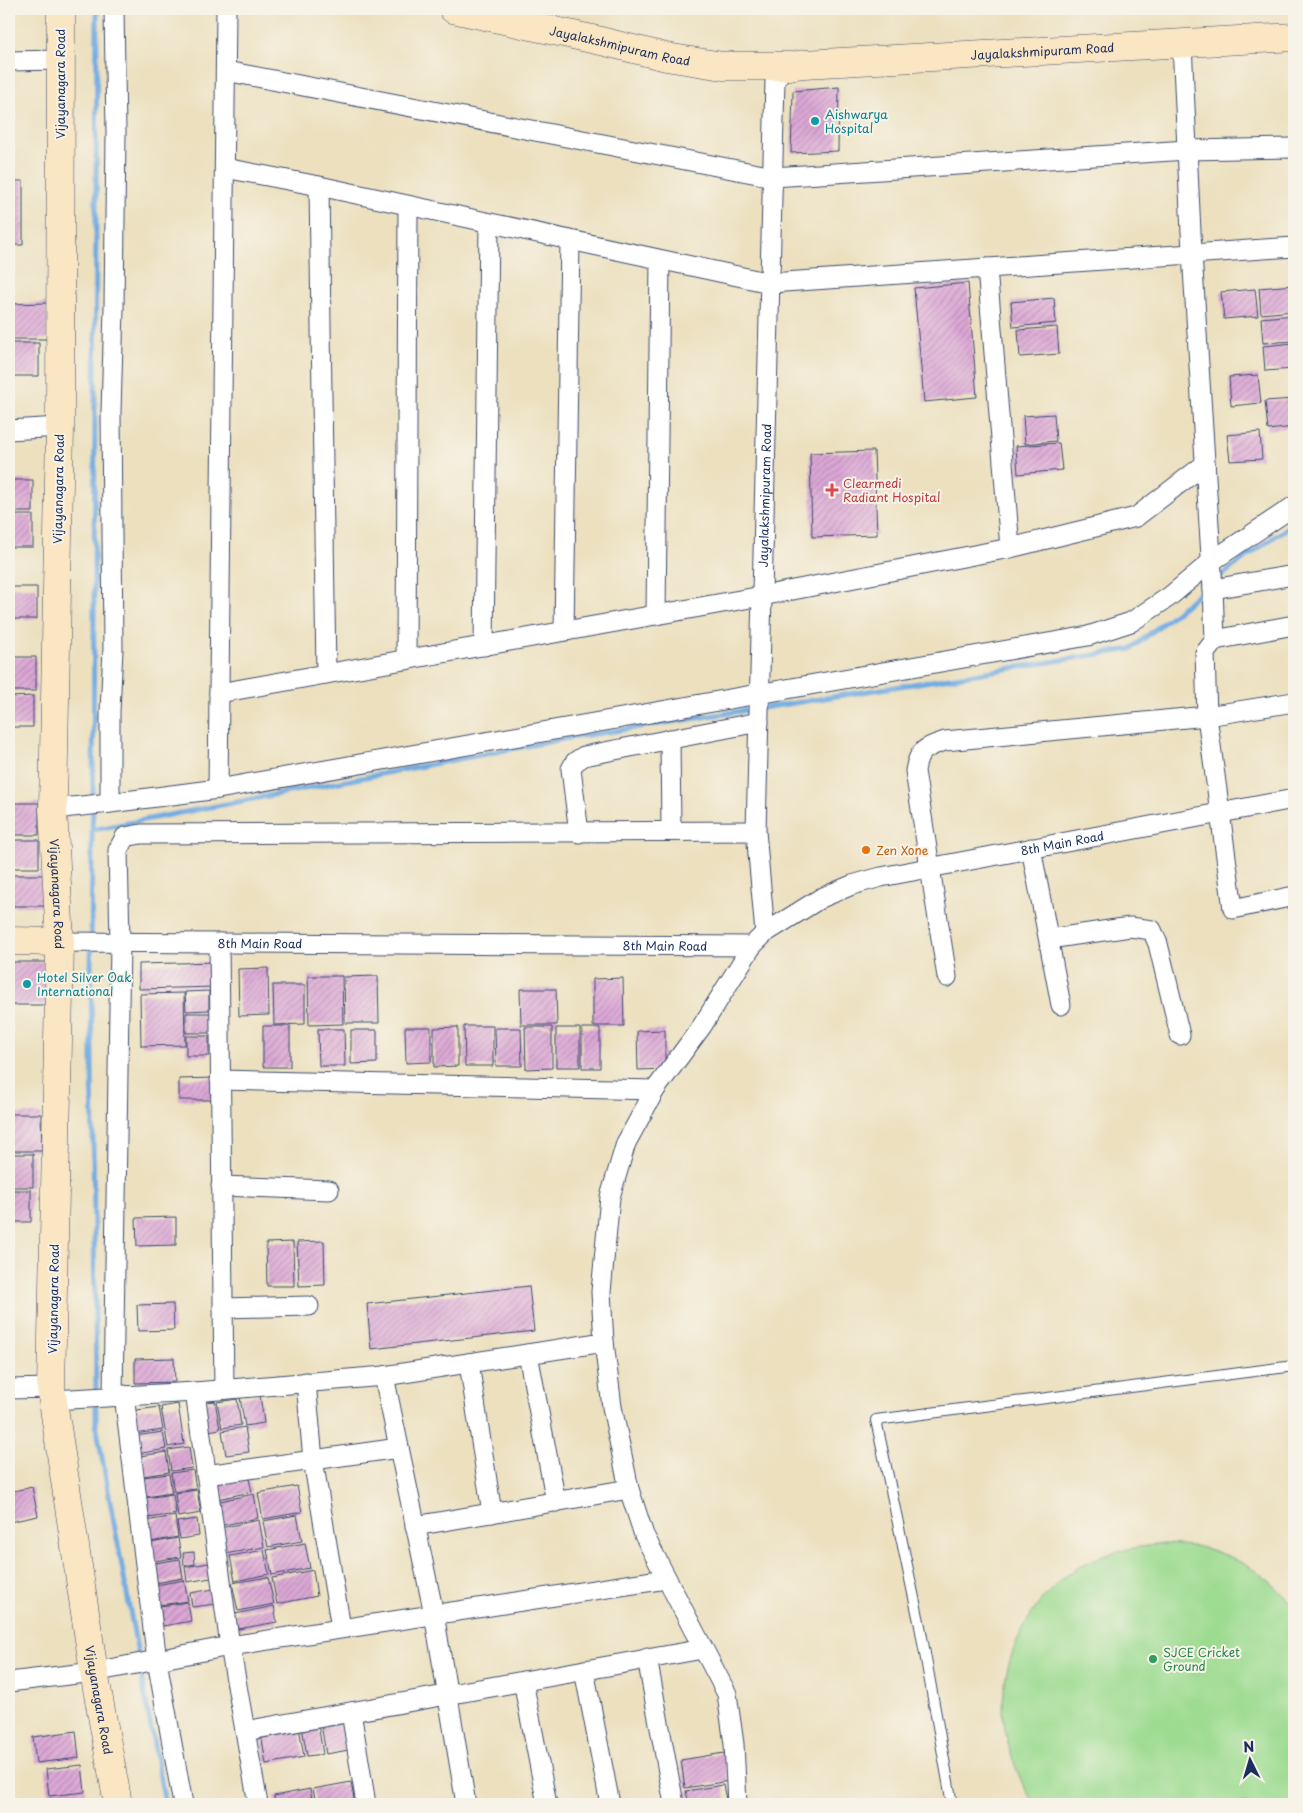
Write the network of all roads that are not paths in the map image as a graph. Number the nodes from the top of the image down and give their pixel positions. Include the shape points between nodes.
1 (60, 9) edge
2 (114, 9) edge
3 (226, 9) edge
4 (453, 9) edge
5 (513, 15) edge
6 (1294, 37) edge
7 (1182, 44) junction
8 (60, 60) junction
9 (9, 61) edge
10 (790, 66) junction
11 (226, 71) junction
12 (1294, 148) edge
13 (1187, 150) junction
14 (224, 168) junction
15 (773, 177) junction
16 (319, 186) junction
17 (408, 206) junction
18 (488, 223) junction
19 (570, 240) junction
20 (1294, 247) edge
21 (1192, 254) junction
22 (660, 260) junction
23 (987, 268) junction
24 (770, 283) junction
25 (60, 427) junction
26 (9, 430) edge
27 (1204, 464) junction
28 (1294, 506) edge
29 (1010, 548) junction
30 (1212, 561) junction
31 (1294, 575) edge
32 (1213, 589) junction
33 (762, 596) junction
34 (656, 615) junction
35 (1294, 625) edge
36 (564, 631) junction
37 (1215, 640) junction
38 (484, 646) junction
39 (406, 660) junction
40 (326, 674) junction
41 (219, 693) junction
42 (760, 693) junction
43 (1294, 702) edge
44 (1208, 716) junction
45 (759, 722) junction
46 (670, 739) junction
47 (218, 789) junction
48 (1294, 799) edge
49 (110, 803) junction
50 (53, 809) junction
51 (1219, 814) junction
52 (756, 830) junction
53 (671, 832) junction
54 (578, 833) junction
55 (1031, 848) junction
56 (931, 868) junction
57 (1294, 896) edge
58 (759, 939) junction
59 (1049, 939) junction
60 (9, 941) edge
61 (60, 942) junction
62 (120, 942) junction
63 (219, 943) junction
64 (947, 977) dead end
65 (1061, 1005) dead end
66 (1180, 1035) dead end
67 (220, 1080) junction
68 (655, 1090) junction
69 (221, 1186) junction
70 (329, 1190) dead end
71 (309, 1306) dead end
72 (223, 1308) junction
73 (604, 1342) junction
74 (528, 1354) junction
75 (469, 1363) junction
76 (1294, 1366) edge
77 (384, 1376) junction
78 (306, 1382) junction
79 (9, 1388) edge
80 (224, 1389) junction
81 (195, 1392) junction
82 (52, 1394) junction
83 (118, 1396) junction
84 (399, 1448) junction
85 (312, 1460) junction
86 (206, 1475) junction
87 (629, 1489) junction
88 (556, 1502) junction
89 (492, 1513) junction
90 (415, 1526) junction
91 (666, 1579) junction
92 (434, 1614) junction
93 (341, 1628) junction
94 (230, 1646) junction
95 (703, 1648) junction
96 (647, 1658) junction
97 (157, 1661) junction
98 (584, 1670) junction
99 (94, 1672) junction
100 (523, 1681) junction
101 (9, 1682) edge
102 (447, 1695) junction
103 (351, 1712) junction
104 (245, 1731) junction
105 (118, 1804) edge
106 (183, 1804) edge
107 (258, 1804) edge
108 (366, 1804) edge
109 (466, 1804) edge
110 (547, 1804) edge
111 (610, 1804) edge
112 (674, 1804) edge
113 (737, 1804) edge
114 (952, 1804) edge

1 - 8 street, Vijayanagara Road
2 - 49 street via 116,142 111,412 113,649
3 - 11 street
4 - 5 street, Jayalakshmipuram Road
5 - 10 street, Jayalakshmipuram Road via 666,57 723,66
6 - 7 street, Jayalakshmipuram Road
7 - 10 street, Jayalakshmipuram Road
7 - 13 street
8 - 9 street
8 - 25 street, Vijayanagara Road
10 - 15 street, Jayalakshmipuram Road via 775,80
11 - 14 street
11 - 15 street
12 - 13 street
13 - 15 street
13 - 21 street
14 - 16 street
14 - 41 street
15 - 24 street, Jayalakshmipuram Road
16 - 17 street
16 - 40 street
17 - 18 street
17 - 39 street
18 - 19 street
18 - 38 street
19 - 22 street
19 - 36 street
20 - 21 street
21 - 23 street
21 - 27 street
22 - 24 street
22 - 34 street
23 - 24 street
23 - 29 street
24 - 33 street, Jayalakshmipuram Road
25 - 26 street
25 - 50 street, Vijayanagara Road
27 - 29 street via 1136,517
27 - 30 street
28 - 30 street
29 - 33 street
30 - 32 street
30 - 42 street via 1170,597 1131,622 1088,636
31 - 32 street
32 - 37 street
33 - 34 street
33 - 42 street, Jayalakshmipuram Road
34 - 36 street
35 - 37 street
36 - 38 street
37 - 44 street via 1205,653
38 - 39 street
39 - 40 street
40 - 41 street
41 - 47 street
42 - 45 street, Jayalakshmipuram Road
42 - 47 street
43 - 44 street
44 - 51 street
44 - 56 street via 945,740 927,747 917,759 915,771
45 - 46 street
45 - 52 street, Jayalakshmipuram Road
46 - 53 street
46 - 54 street via 584,756 575,762 571,769
47 - 49 street
48 - 51 street, 8th Main Road
49 - 50 street
50 - 61 street, Vijayanagara Road
51 - 55 street, 8th Main Road
51 - 57 street via 1233,909
52 - 53 street
52 - 58 street, Jayalakshmipuram Road
53 - 54 street
54 - 62 street via 141,834 125,837 118,850
55 - 56 street, 8th Main Road
55 - 59 street
56 - 58 street, 8th Main Road via 852,885 821,898
56 - 64 street
58 - 63 street, 8th Main Road
58 - 68 street
59 - 65 street
59 - 66 street via 1130,928 1152,930
60 - 61 street, 8th Main Road
61 - 62 street, 8th Main Road
61 - 82 street, Vijayanagara Road
62 - 63 street, 8th Main Road
62 - 83 street
63 - 67 street
67 - 68 street
67 - 69 street
68 - 73 street via 626,1143 610,1197 601,1292
69 - 70 street
69 - 72 street
71 - 72 street
72 - 80 street
73 - 74 street
73 - 87 street via 612,1407
74 - 75 street
74 - 88 street
75 - 77 street
75 - 89 street
76 - 114 lane via 876,1420 920,1626
77 - 78 street
77 - 84 street
78 - 80 street
78 - 85 street
79 - 82 street
80 - 81 street
81 - 83 street
81 - 86 street
82 - 83 street
82 - 99 street, Vijayanagara Road
83 - 97 street
84 - 85 street
84 - 90 street
85 - 86 street
85 - 93 street
86 - 94 street
87 - 88 street
87 - 91 street via 644,1535
88 - 89 street
89 - 90 street
90 - 92 street
91 - 92 street
91 - 95 street
92 - 93 street
92 - 102 street
93 - 94 street
94 - 97 street
94 - 104 street
95 - 96 street
95 - 113 street via 728,1694
96 - 98 street
96 - 112 street
97 - 99 street
97 - 106 street
98 - 100 street
98 - 111 street
99 - 101 street
99 - 105 street, Vijayanagara Road
100 - 102 street
100 - 110 street
102 - 103 street
102 - 109 street
103 - 104 street
103 - 108 street
104 - 107 street

